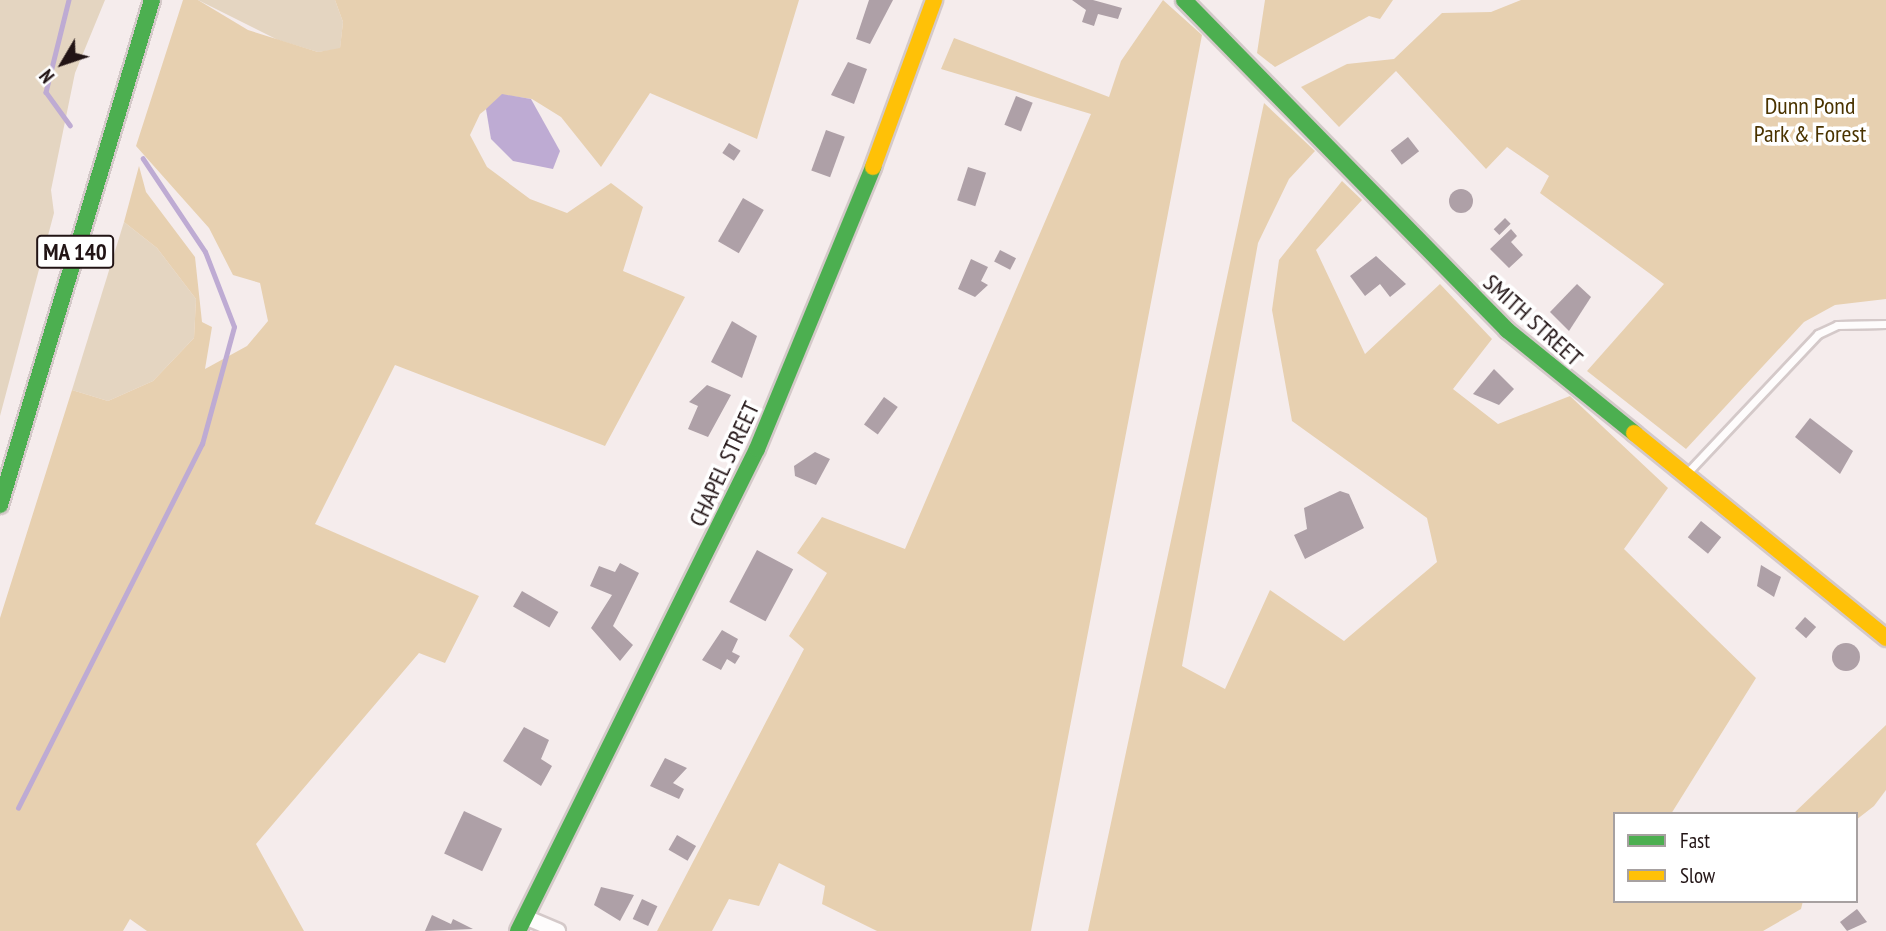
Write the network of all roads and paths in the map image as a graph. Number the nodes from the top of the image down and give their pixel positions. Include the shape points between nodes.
1 (152, 0) edge
2 (934, 0) edge
3 (1184, 0) edge
4 (1886, 324) edge
5 (1685, 476) junction
6 (0, 505) edge
7 (1886, 638) edge
8 (522, 924) edge
9 (558, 931) edge

1 - 6 main road, MA 140
2 - 8 main road, CHAPEL STREET via 845,243 757,449
3 - 5 main road, SMITH STREET via 1507,330
4 - 5 lane via 1837,325 1818,334
5 - 7 main road, SMITH STREET
8 - 9 street

